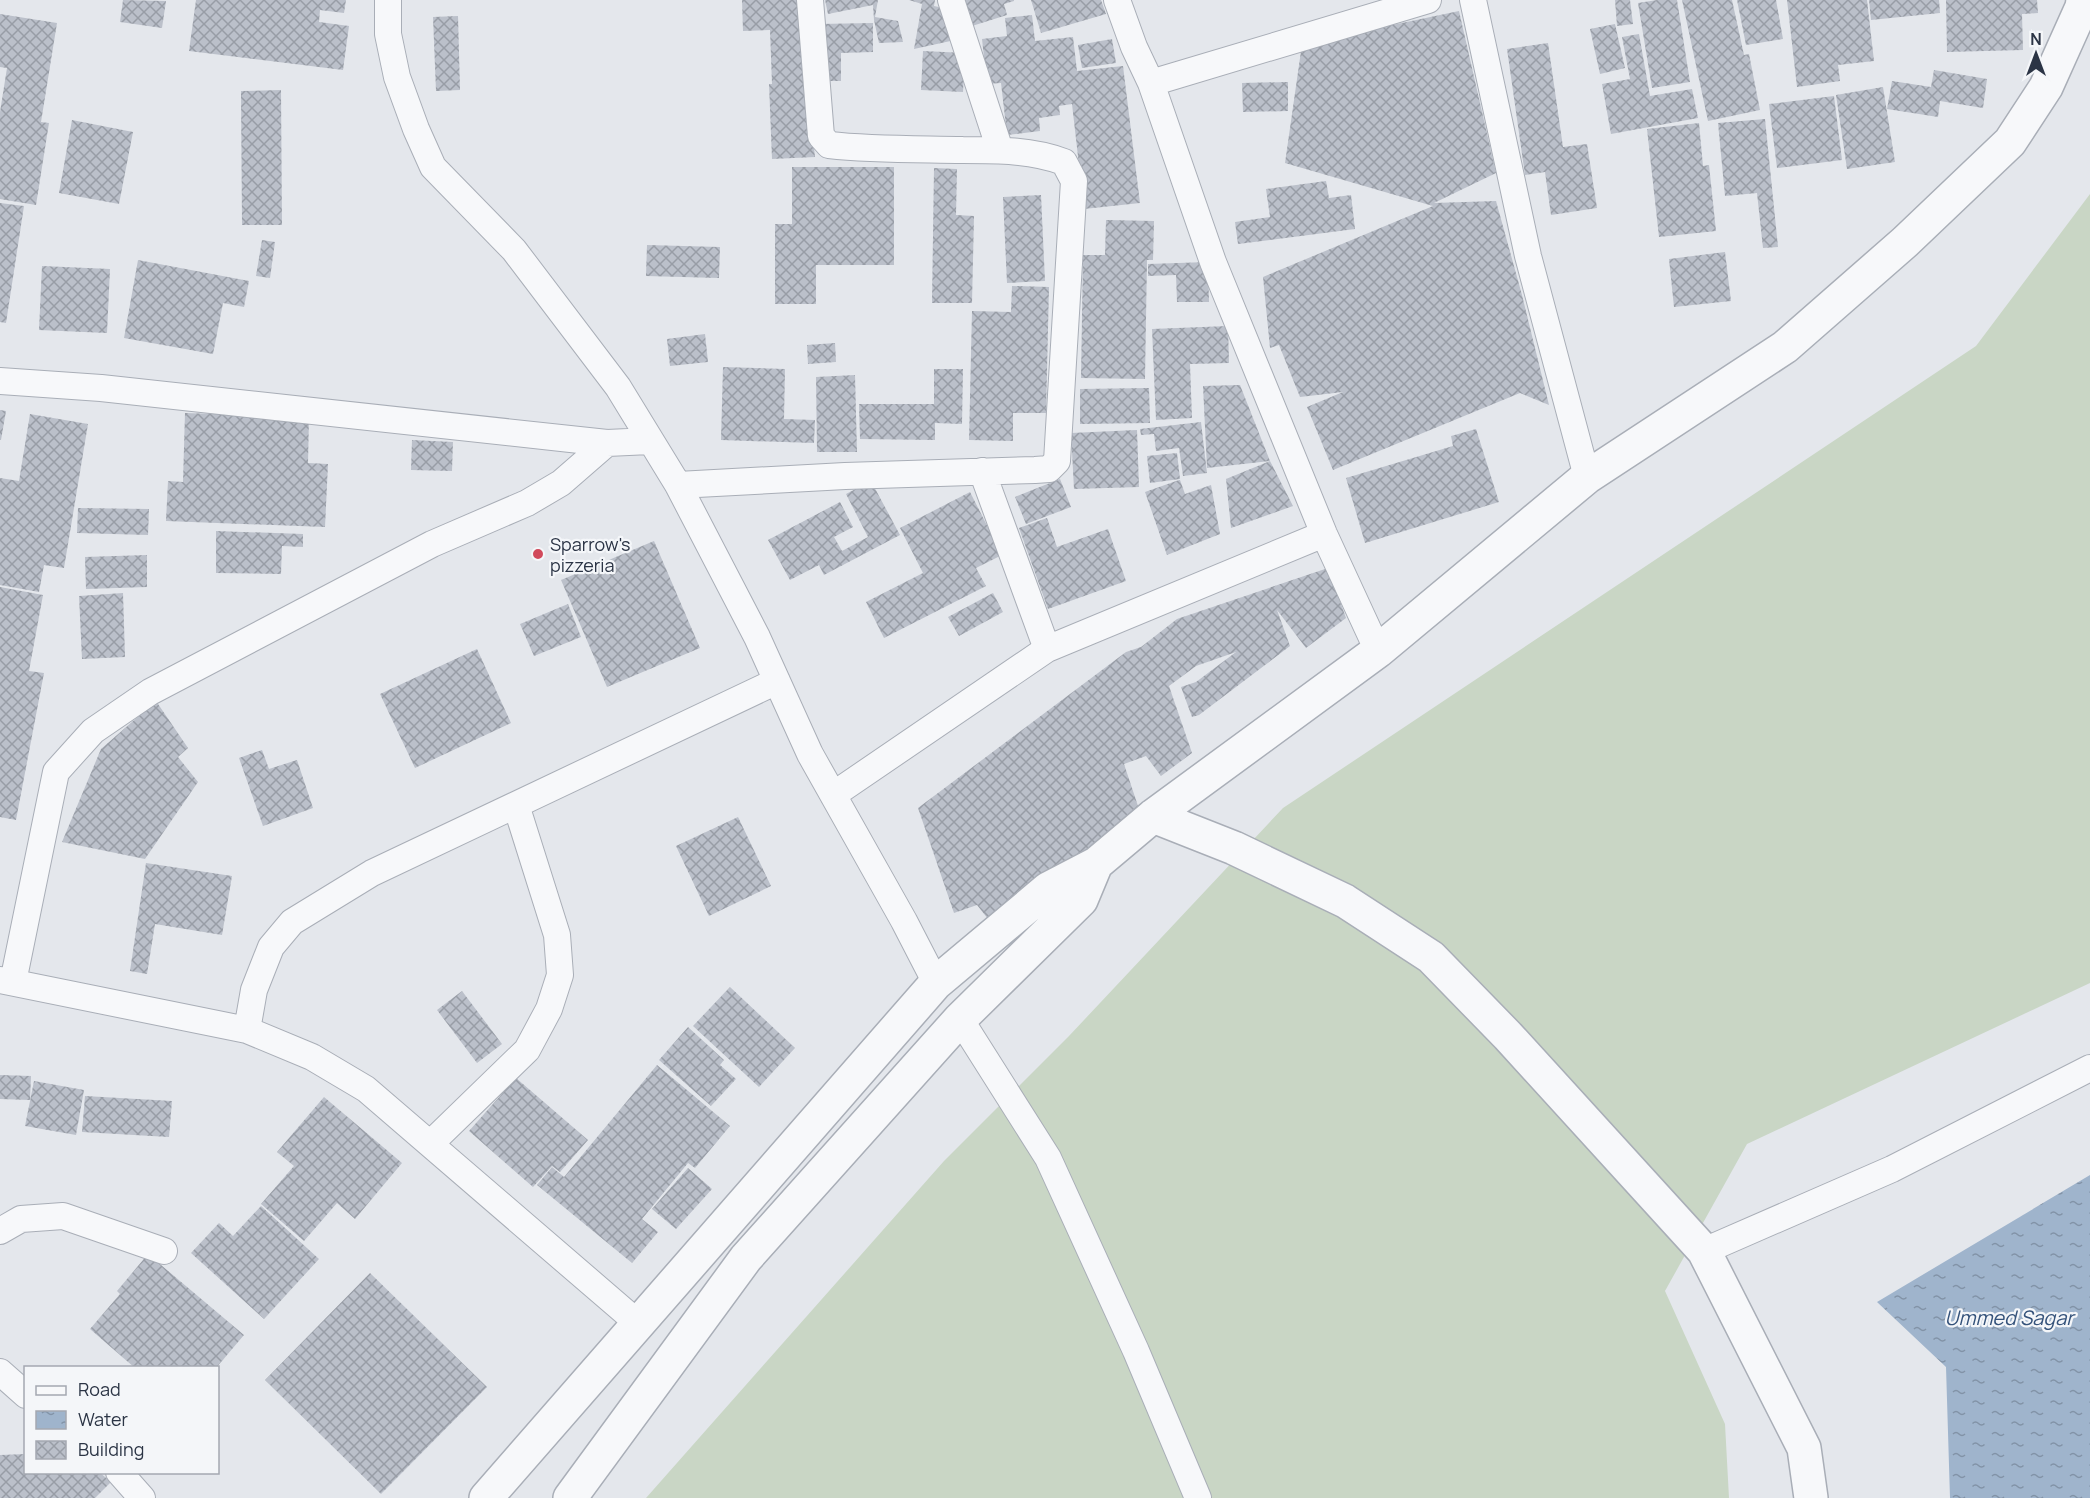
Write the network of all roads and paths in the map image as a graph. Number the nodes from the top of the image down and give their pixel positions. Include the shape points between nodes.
1 (388, 0) edge
2 (810, 0) edge
3 (951, 0) edge
4 (1118, 0) edge
5 (1428, 0) edge
6 (1473, 0) edge
7 (2083, 0) edge
8 (1151, 82) junction
9 (1000, 150) junction
10 (0, 381) edge
11 (650, 441) junction
12 (608, 443) junction
13 (982, 471) junction
14 (1587, 477) junction
15 (678, 485) junction
16 (1324, 534) junction
17 (1047, 649) junction
18 (1378, 651) junction
19 (777, 681) junction
20 (833, 795) junction
21 (516, 805) junction
22 (1153, 816) junction
23 (1096, 864) junction
24 (7, 981) edge
25 (936, 983) junction
26 (960, 1019) junction
27 (247, 1030) junction
28 (2090, 1068) edge
29 (430, 1144) junction
30 (0, 1232) edge
31 (164, 1251) dead end
32 (1704, 1251) junction
33 (639, 1324) junction
34 (0, 1372) edge
35 (24, 1393) edge
36 (120, 1474) edge
37 (142, 1498) edge
38 (486, 1498) edge
39 (570, 1498) edge
40 (1198, 1498) edge
41 (1811, 1498) edge

1 - 11 street via 388,34 397,78 434,167 514,250 618,387
2 - 9 street via 821,136 829,145 859,149
3 - 9 street
4 - 8 street
5 - 8 street
6 - 14 street via 1528,256
7 - 14 street via 2046,87 2010,142 1905,242 1785,347
8 - 16 street via 1213,262
9 - 13 street via 1045,155 1064,162 1074,181 1057,461 1049,469
10 - 12 street
11 - 12 street
11 - 15 street
12 - 24 street via 561,483 527,503 432,544 150,692 93,731 57,772
13 - 15 street
13 - 17 street
14 - 18 street
15 - 19 street
16 - 17 street
16 - 18 street
17 - 20 street
18 - 22 street
19 - 20 street
19 - 21 street
20 - 25 street
21 - 27 street via 372,873 292,922 271,947 254,990
21 - 29 street via 557,935 560,975 549,1009 527,1050
22 - 23 street
22 - 32 street via 1234,848 1345,901 1431,957
23 - 25 street via 1048,889
23 - 26 street via 1081,900
24 - 27 street
25 - 33 street
26 - 39 street via 746,1258
26 - 40 street via 1048,1158
27 - 29 street via 312,1057 366,1089
28 - 32 street via 1892,1169
29 - 33 street
30 - 31 street via 21,1219 63,1216
32 - 41 street via 1804,1448
33 - 38 street
34 - 35 street
36 - 37 street

